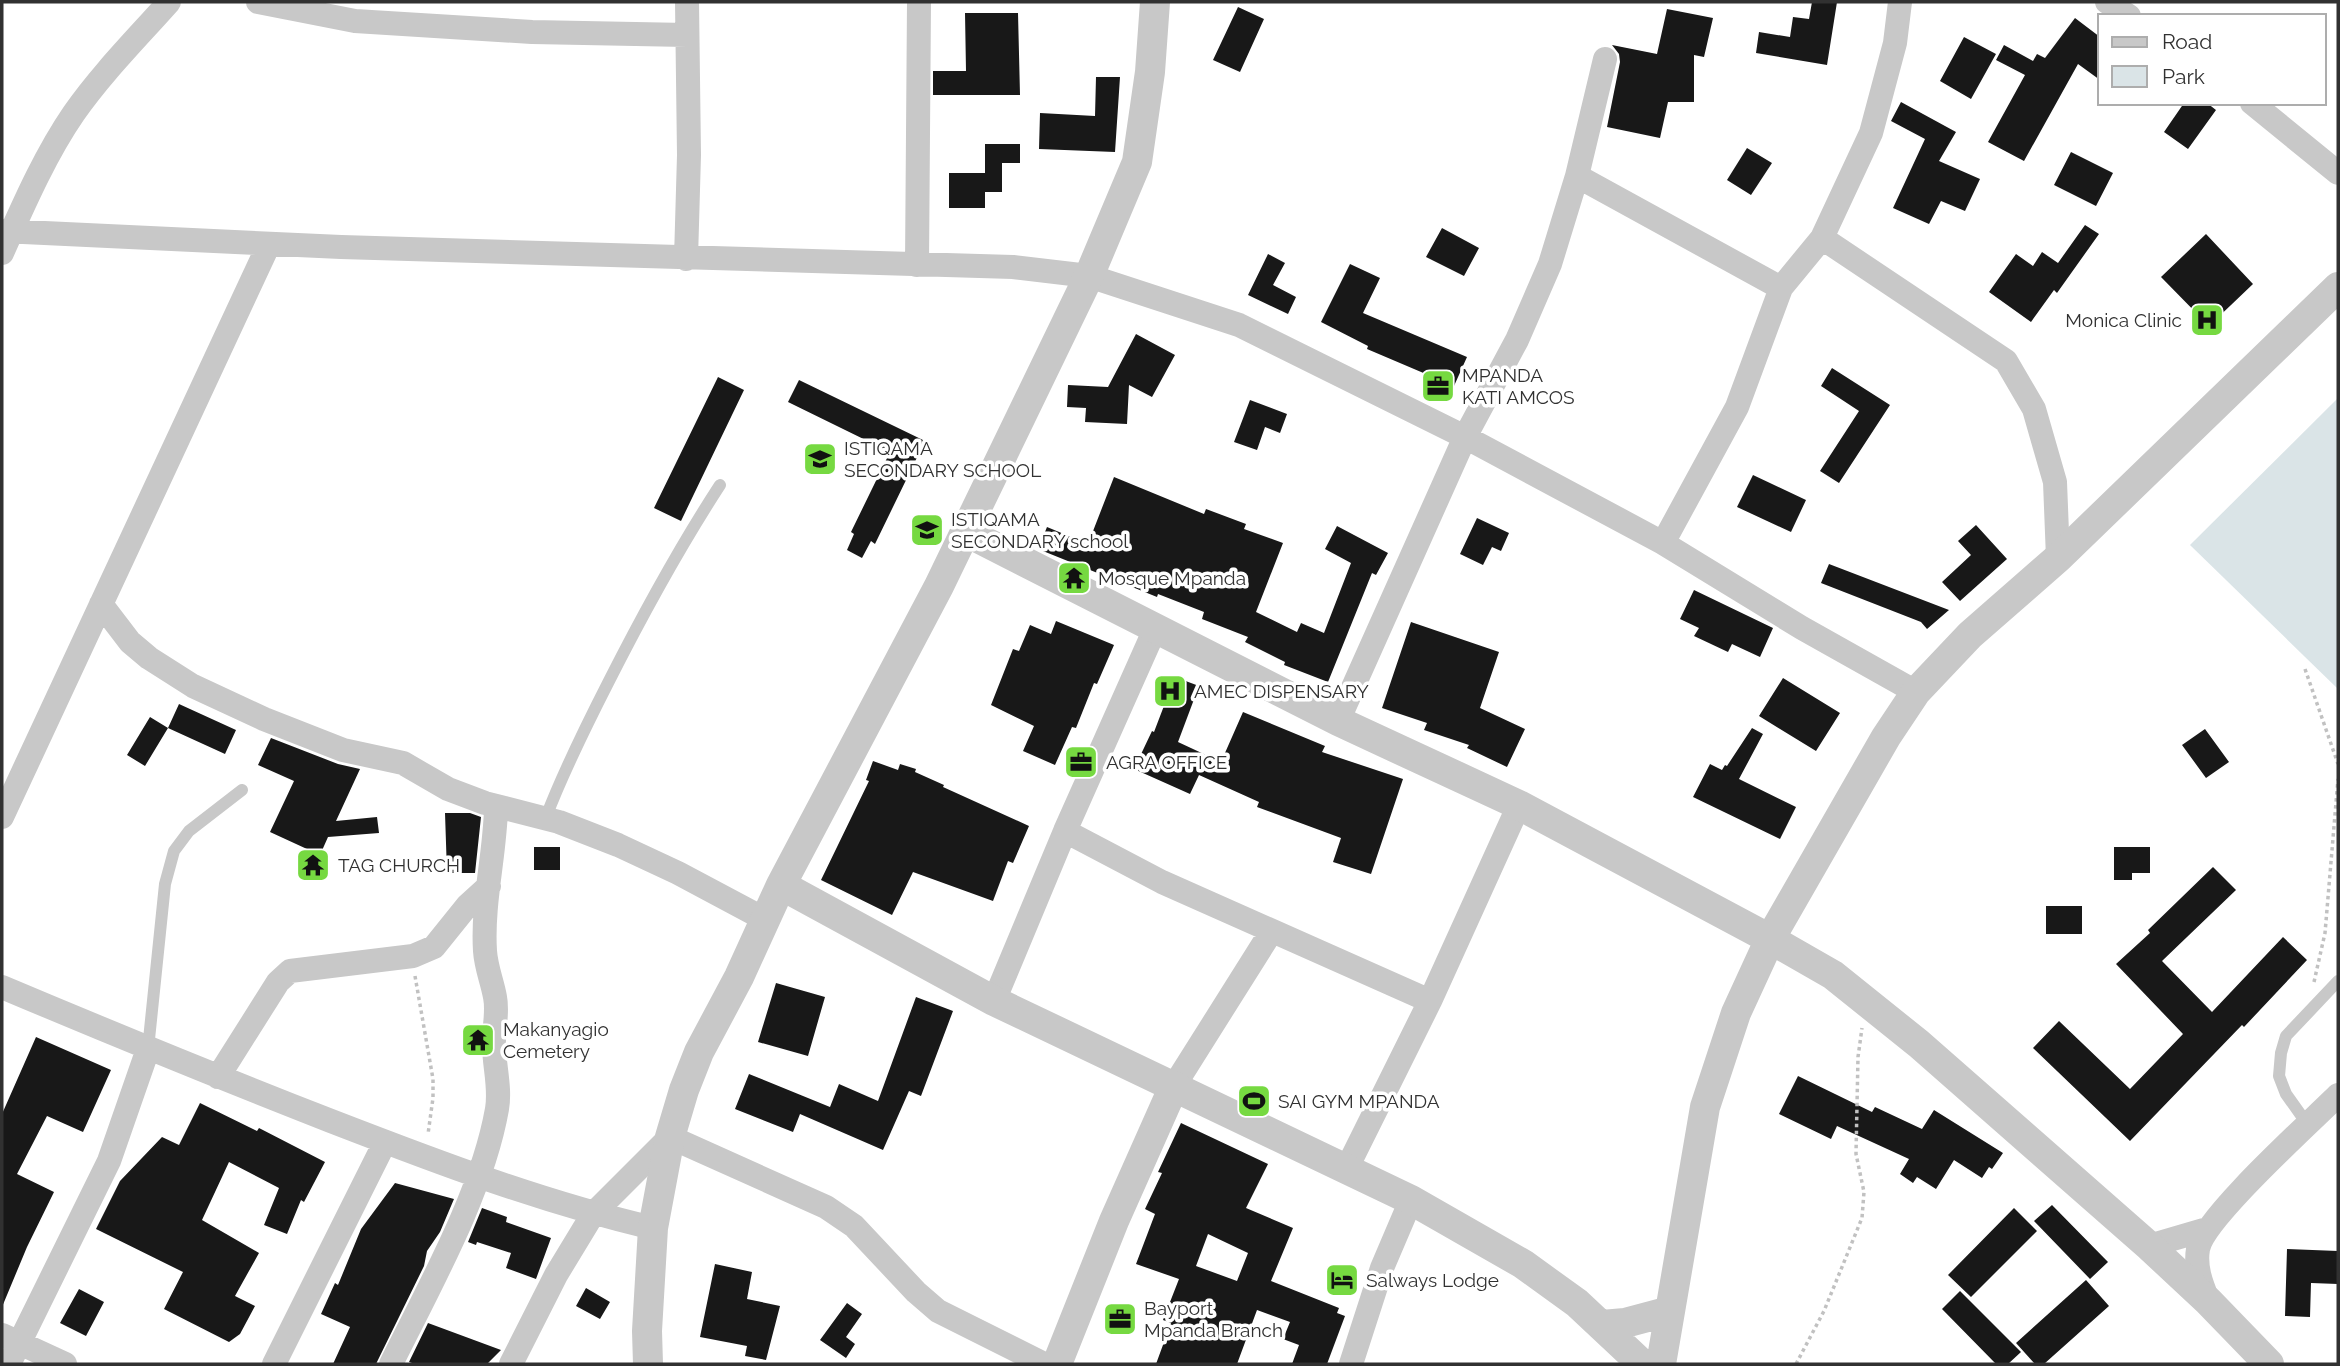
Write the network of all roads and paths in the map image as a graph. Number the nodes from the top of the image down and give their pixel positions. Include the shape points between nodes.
1 (169, 2) edge
2 (258, 2) edge
3 (687, 2) edge
4 (919, 2) edge
5 (1155, 2) edge
6 (1900, 2) edge
7 (2107, 2) edge
8 (2126, 14) edge
9 (687, 34) junction
10 (1605, 59) dead end
11 (2254, 105) edge
12 (2338, 173) edge
13 (1577, 176) junction
14 (1822, 237) junction
15 (5, 238) edge
16 (270, 244) junction
17 (686, 259) junction
18 (917, 265) junction
19 (1089, 276) junction
20 (2338, 287) edge
21 (1781, 288) junction
22 (1465, 438) junction
23 (720, 485) dead end
24 (966, 532) junction
25 (1663, 543) junction
26 (2058, 558) junction
27 (101, 604) junction
28 (1155, 629) junction
29 (2305, 669) dead end
30 (1916, 692) junction
31 (1338, 722) junction
32 (2338, 764) edge
33 (2338, 779) edge
34 (242, 790) dead end
35 (1519, 805) junction
36 (496, 807) junction
37 (2, 817) edge
38 (546, 817) junction
39 (1066, 831) junction
40 (781, 885) junction
41 (489, 886) junction
42 (766, 920) junction
43 (1271, 932) junction
44 (1770, 939) junction
45 (413, 956) junction
46 (2338, 981) edge
47 (2, 987) edge
48 (994, 1001) junction
49 (1430, 1001) junction
50 (1870, 1005) junction
51 (2306, 1014) junction
52 (148, 1049) junction
53 (218, 1077) junction
54 (1174, 1086) junction
55 (2338, 1095) edge
56 (2308, 1125) junction
57 (670, 1137) junction
58 (385, 1142) junction
59 (424, 1157) junction
60 (1347, 1168) junction
61 (478, 1178) junction
62 (1411, 1200) junction
63 (593, 1214) junction
64 (653, 1228) junction
65 (2207, 1229) junction
66 (2149, 1246) junction
67 (2208, 1301) junction
68 (1670, 1311) junction
69 (1602, 1325) junction
70 (10, 1347) edge
71 (65, 1364) edge
72 (274, 1364) edge
73 (391, 1364) edge
74 (511, 1364) edge
75 (648, 1364) edge
76 (1044, 1364) edge
77 (1057, 1364) edge
78 (1351, 1364) edge
79 (1642, 1364) edge
80 (1661, 1364) edge
81 (1796, 1364) edge
82 (2269, 1364) edge

1 - 15 street via 74,113
2 - 9 street via 355,21 532,32
3 - 9 street
4 - 18 street
5 - 19 street via 1137,162
6 - 14 street via 1895,43 1871,133
7 - 8 street
9 - 17 street
10 - 13 street
11 - 12 street
13 - 21 street
13 - 22 street via 1550,264 1517,340
14 - 21 street
14 - 26 street via 2006,361 2034,409 2055,482
15 - 16 street
16 - 17 street
16 - 27 street
17 - 18 street
18 - 19 street via 1013,267
19 - 22 street via 1239,325
19 - 24 street
20 - 26 street
21 - 25 street via 1737,407
22 - 25 street
22 - 31 street
23 - 38 lane via 649,602 584,728
24 - 28 street
24 - 40 street
25 - 30 street
26 - 30 street via 1970,635
27 - 36 street via 130,642 192,686 342,750 403,763 448,789
27 - 37 street
28 - 31 street
28 - 39 street
29 - 32 path
30 - 44 street
31 - 35 street
33 - 51 path via 2325,933
34 - 52 lane via 189,831 174,851 165,884
35 - 44 street
35 - 49 street
36 - 38 street
36 - 41 street
38 - 42 street via 631,851
39 - 43 street
39 - 48 street
40 - 42 street
40 - 48 street
41 - 45 street via 434,947
41 - 61 street via 485,951 496,999 498,1100
42 - 57 street via 699,1052
43 - 49 street
43 - 54 street
44 - 50 street via 1833,975
44 - 68 street via 1736,1013 1705,1107
45 - 53 street via 290,971 278,982
45 - 59 path via 433,1079
46 - 51 lane
47 - 52 street
48 - 54 street
49 - 60 street
50 - 66 street
50 - 81 path via 1858,1056 1856,1154 1864,1192 1861,1218 1824,1311
51 - 56 lane via 2286,1036 2280,1076 2286,1094
52 - 53 street
52 - 70 street via 109,1161
53 - 58 street
54 - 60 street
54 - 77 street
55 - 56 street
56 - 65 street
57 - 63 street
57 - 64 street
57 - 76 street via 826,1207 855,1226 938,1311
58 - 59 street
58 - 72 street
59 - 61 street
60 - 62 street
61 - 63 street
61 - 73 street
62 - 69 street via 1523,1264
62 - 78 street via 1382,1268
63 - 64 street
63 - 74 street
64 - 75 street
65 - 66 street
65 - 67 street via 2198,1247 2197,1263
66 - 67 street
67 - 82 street
68 - 69 street
68 - 80 street
69 - 79 street
70 - 71 street

